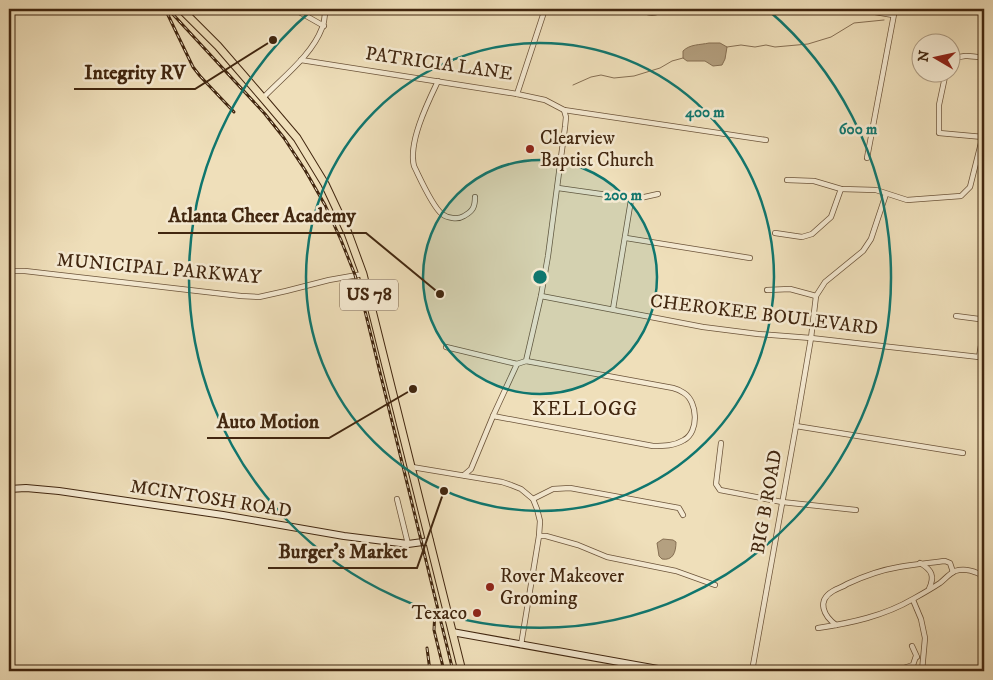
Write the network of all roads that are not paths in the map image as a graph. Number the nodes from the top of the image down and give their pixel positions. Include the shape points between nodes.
1 (181, 9) edge
2 (294, 9) edge
3 (326, 9) edge
4 (545, 9) edge
5 (639, 9) edge
6 (665, 9) edge
7 (857, 9) edge
8 (895, 9) edge
9 (894, 15) junction
10 (324, 26) junction
11 (960, 56) edge
12 (984, 58) edge
13 (301, 60) junction
14 (438, 81) junction
15 (944, 82) edge
16 (517, 94) junction
17 (263, 98) junction
18 (564, 110) junction
19 (984, 131) edge
20 (983, 137) edge
21 (766, 140) dead end
22 (867, 158) dead end
23 (787, 180) dead end
24 (558, 188) junction
25 (841, 189) junction
26 (658, 194) dead end
27 (886, 194) junction
28 (475, 197) dead end
29 (632, 200) junction
30 (775, 234) dead end
31 (626, 238) junction
32 (750, 258) dead end
33 (9, 271) edge
34 (363, 274) junction
35 (767, 290) dead end
36 (541, 296) junction
37 (816, 296) junction
38 (9, 297) edge
39 (613, 309) junction
40 (956, 316) dead end
41 (9, 320) edge
42 (984, 321) edge
43 (984, 328) edge
44 (811, 338) junction
45 (446, 347) dead end
46 (982, 358) edge
47 (526, 361) junction
48 (516, 364) junction
49 (493, 416) junction
50 (796, 426) junction
51 (721, 443) dead end
52 (963, 453) dead end
53 (412, 467) junction
54 (464, 475) junction
55 (9, 489) edge
56 (397, 499) dead end
57 (533, 499) junction
58 (782, 502) junction
59 (856, 510) dead end
60 (684, 515) dead end
61 (539, 536) junction
62 (430, 541) junction
63 (408, 544) junction
64 (920, 563) junction
65 (953, 572) junction
66 (984, 577) edge
67 (715, 585) dead end
68 (928, 590) junction
69 (913, 600) junction
70 (836, 625) junction
71 (818, 628) dead end
72 (452, 632) junction
73 (521, 645) junction
74 (912, 646) dead end
75 (916, 656) junction
76 (923, 658) junction
77 (901, 669) dead end
78 (462, 671) edge
79 (669, 671) edge
80 (752, 671) edge
81 (921, 671) edge

1 - 17 main road, US 78
2 - 10 street
3 - 10 street
4 - 16 street, PATRICIA LANE
5 - 6 street via 648,14
7 - 9 street
8 - 9 street
9 - 22 street
10 - 13 street
11 - 12 street
13 - 14 street, PATRICIA LANE
13 - 17 street
14 - 16 street, PATRICIA LANE
14 - 28 street via 423,113 413,152 414,166 442,214 452,218 466,215 475,205
15 - 20 street via 939,105 939,133
16 - 18 street via 545,100
17 - 34 main road, US 78 via 297,138 325,184 348,232
18 - 21 street
18 - 24 street via 566,117
19 - 20 street
20 - 27 street via 970,187 961,196 907,200
23 - 25 street via 814,181
24 - 29 street
24 - 36 street
25 - 27 street via 876,190
25 - 30 street via 831,217 812,234 802,237
26 - 29 street
27 - 37 street via 871,239 863,251 824,282
29 - 31 street
31 - 32 street
31 - 39 street
33 - 34 street, MUNICIPAL PARKWAY via 259,297
34 - 53 main road, US 78
35 - 37 street via 790,289
36 - 39 street, CHEROKEE BOULEVARD
36 - 47 street
37 - 44 street, BIG B ROAD
38 - 41 street
39 - 44 street, CHEROKEE BOULEVARD via 703,327
40 - 42 street
43 - 46 street
44 - 46 street, CHEROKEE BOULEVARD
44 - 50 street, BIG B ROAD
45 - 48 street
47 - 48 street
47 - 49 street via 673,388 689,398 695,418 694,428 690,436 674,445 654,446
48 - 49 street
49 - 54 street via 471,469
50 - 52 street
50 - 58 street, BIG B ROAD
51 - 58 street via 716,484 720,490
53 - 54 street
53 - 62 main road, US 78
54 - 57 street via 511,485
55 - 63 street, MCINTOSH ROAD via 59,491
56 - 63 street
57 - 60 street via 553,489 570,488 679,508
57 - 61 street via 540,521
58 - 59 street
58 - 80 street, BIG B ROAD
61 - 67 street via 578,545 608,557 676,571
61 - 73 street
62 - 63 street, MCINTOSH ROAD
62 - 72 main road, US 78
64 - 65 street via 945,561 950,563
64 - 68 street via 931,573 932,582
64 - 70 street via 874,573 833,591 824,606 827,617
65 - 66 street via 968,570
65 - 68 street
68 - 69 street
69 - 70 street via 873,617
69 - 76 street via 923,629
70 - 71 street
72 - 73 street
72 - 78 main road, US 78
73 - 79 street
74 - 75 street
75 - 76 street
75 - 77 street via 913,666
76 - 81 street

